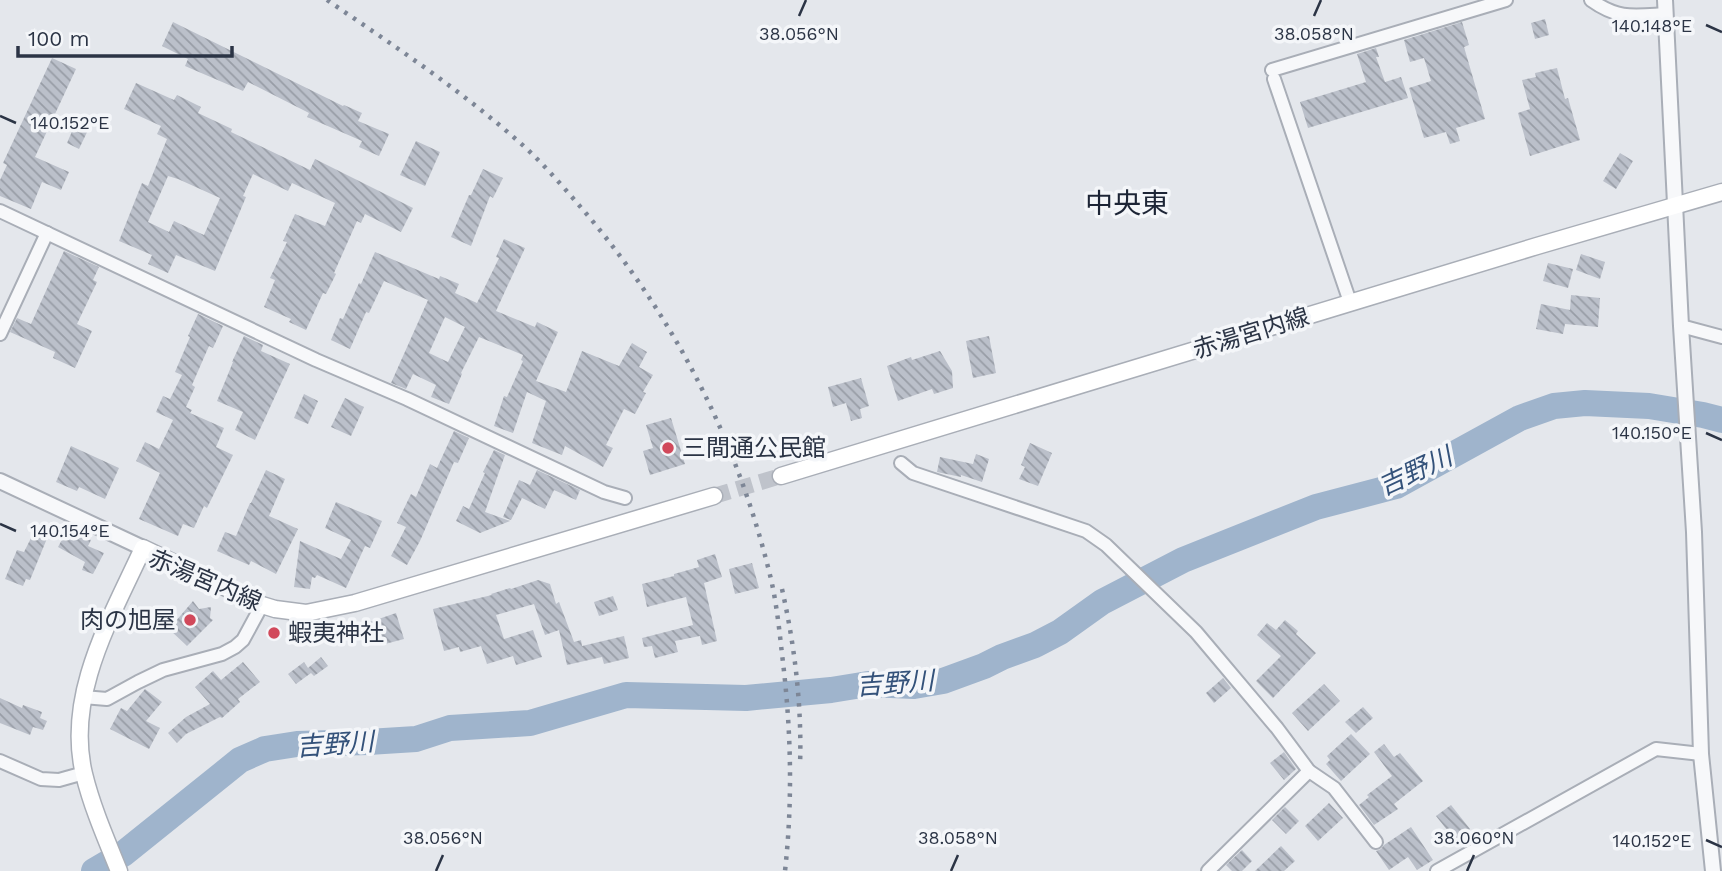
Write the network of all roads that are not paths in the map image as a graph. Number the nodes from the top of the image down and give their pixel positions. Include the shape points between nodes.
1 (1506, 0) edge
2 (1591, 0) edge
3 (1665, 7) edge
4 (1722, 192) edge
5 (1676, 206) junction
6 (0, 211) edge
7 (47, 233) junction
8 (1350, 302) junction
9 (1681, 326) junction
10 (0, 334) edge
11 (1722, 337) edge
12 (901, 463) dead end
13 (781, 475) tunnel mouth
14 (0, 481) edge
15 (714, 496) tunnel mouth
16 (625, 498) dead end
17 (143, 548) junction
18 (262, 605) junction
19 (83, 697) junction
20 (1701, 754) junction
21 (0, 761) edge
22 (1308, 771) junction
23 (84, 773) junction
24 (1376, 842) dead end
25 (119, 871) edge
26 (1208, 871) edge
27 (1437, 871) edge
28 (1713, 871) edge

1 - 8 street via 1273,75
2 - 3 street via 1605,10 1628,16
3 - 5 street
4 - 5 main road, 赤湯宮内線
5 - 8 main road, 赤湯宮内線
5 - 9 street
6 - 7 street
7 - 10 street
7 - 16 street
8 - 13 main road, 赤湯宮内線
9 - 11 street
9 - 20 street
12 - 22 street via 913,473 1086,530 1196,632 1278,728
14 - 17 street
15 - 18 main road, 赤湯宮内線 via 336,608 306,613
17 - 18 main road, 赤湯宮内線
17 - 19 main road, 赤湯宮内線 via 94,659
18 - 19 street via 243,640 222,654 163,670 107,699
19 - 23 main road, 赤湯宮内線 via 79,735
20 - 27 street via 1656,749
20 - 28 street
21 - 23 street via 41,779
22 - 24 street via 1334,788
22 - 26 street
23 - 25 main road, 赤湯宮内線

